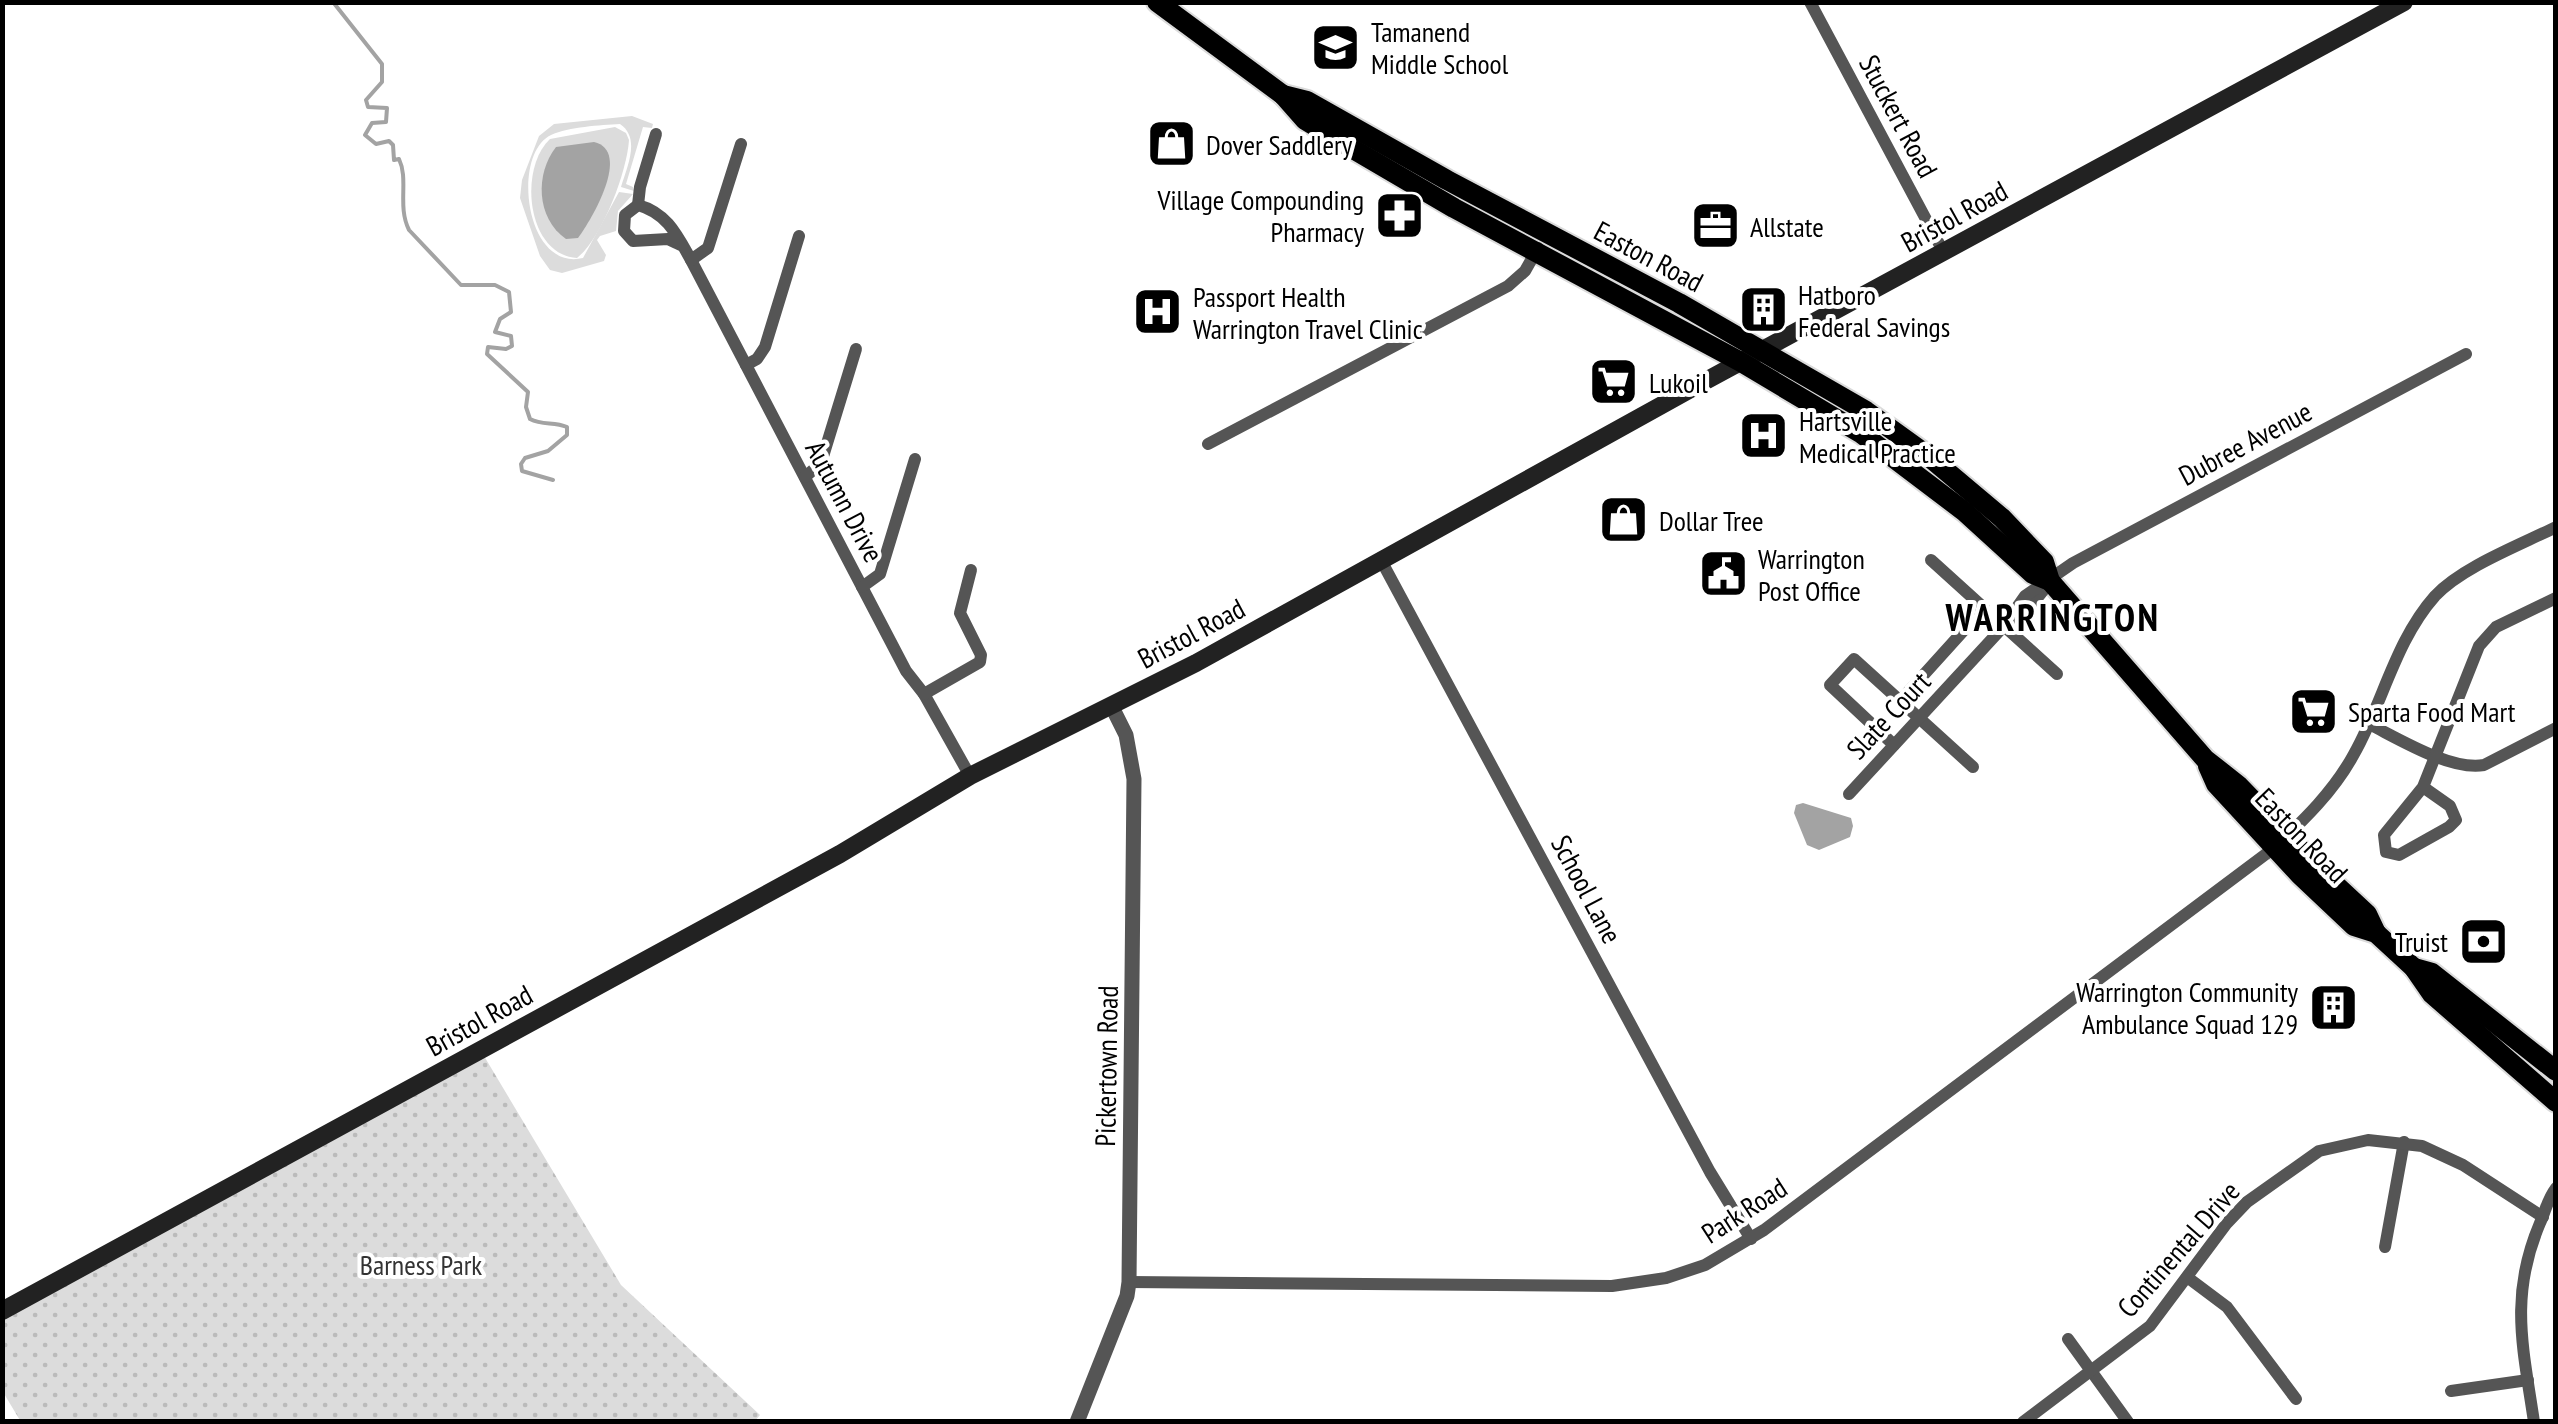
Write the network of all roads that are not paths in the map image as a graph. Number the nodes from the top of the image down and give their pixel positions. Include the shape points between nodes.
1 (1157, 2) edge
2 (1810, 2) edge
3 (2404, 2) edge
4 (656, 134) dead end
5 (740, 144) dead end
6 (638, 205) junction
7 (799, 236) dead end
8 (1541, 242) junction
9 (683, 246) junction
10 (1944, 252) junction
11 (691, 260) junction
12 (856, 348) dead end
13 (1762, 350) junction
14 (2466, 354) dead end
15 (1741, 362) junction
16 (746, 365) junction
17 (1208, 444) dead end
18 (915, 459) dead end
19 (805, 477) junction
20 (2556, 527) edge
21 (1931, 560) dead end
22 (1382, 562) junction
23 (972, 570) dead end
24 (2050, 581) junction
25 (862, 587) junction
26 (2556, 598) edge
27 (2004, 626) junction
28 (1958, 636) junction
29 (1978, 654) junction
30 (2057, 674) dead end
31 (924, 694) junction
32 (1900, 701) junction
33 (1111, 705) junction
34 (1919, 718) junction
35 (2369, 724) junction
36 (2556, 728) edge
37 (1894, 745) junction
38 (2436, 755) junction
39 (1974, 766) dead end
40 (970, 776) junction
41 (2424, 787) junction
42 (1849, 794) dead end
43 (2280, 842) junction
44 (2414, 968) junction
45 (2556, 1070) edge
46 (2556, 1102) edge
47 (2404, 1142) junction
48 (2556, 1188) edge
49 (2549, 1214) edge
50 (1751, 1239) junction
51 (2386, 1247) dead end
52 (2187, 1277) junction
53 (1129, 1282) junction
54 (2, 1310) edge
55 (2068, 1339) dead end
56 (2091, 1371) junction
57 (2528, 1380) junction
58 (2451, 1392) dead end
59 (2296, 1399) dead end
60 (1077, 1422) edge
61 (2023, 1422) edge
62 (2128, 1422) edge
63 (2534, 1422) edge

1 - 8 highway, Easton Road via 1283,95 1305,120 1454,208
2 - 10 street, Stuckert Road
3 - 10 main road, Bristol Road
4 - 6 street
5 - 11 street via 709,246
6 - 9 street, Autumn Drive via 664,218
6 - 9 street via 624,218 626,236
7 - 16 street via 764,348
8 - 13 highway, Easton Road
8 - 15 highway, Easton Road
8 - 17 street via 1508,286
9 - 11 street, Autumn Drive
10 - 13 main road, Bristol Road
11 - 16 street, Autumn Drive
12 - 19 street via 821,463
13 - 15 main road, Bristol Road
13 - 24 highway, Easton Road via 1866,411 1940,466 2044,562
14 - 24 street, Dubree Avenue
15 - 22 main road, Bristol Road
15 - 24 highway, Easton Road via 1900,461 2032,574
16 - 19 street, Autumn Drive
18 - 25 street via 880,574
19 - 25 street, Autumn Drive
20 - 35 street, Park Road via 2436,594 2401,648
21 - 28 street via 1984,608
22 - 33 main road, Bristol Road
22 - 50 street, School Lane
23 - 31 street via 960,612 980,662
24 - 27 street, Slate Court via 2018,622
24 - 43 highway, Easton Road via 2205,758 2216,784
25 - 31 street, Autumn Drive
26 - 38 street via 2487,635
27 - 29 street, Slate Court
27 - 30 street
28 - 29 street
28 - 32 street
29 - 34 street, Slate Court
31 - 40 street, Autumn Drive
32 - 34 street
32 - 37 street via 1854,659 1830,686
33 - 40 main road, Bristol Road
33 - 53 street, Pickertown Road via 1126,734 1134,779
34 - 37 street, Slate Court
34 - 39 street
35 - 38 street
35 - 43 street, Park Road via 2323,800
36 - 38 street via 2484,766
37 - 42 street, Slate Court
38 - 41 street
40 - 54 main road, Bristol Road via 840,854
41 - 41 street via 2450,806 2456,820 2406,852 2386,852 2384,834
43 - 44 highway, Easton Road via 2354,926 2376,933
43 - 50 street, Park Road
44 - 45 highway, Easton Road via 2432,973
44 - 46 highway, Easton Road via 2432,994
47 - 49 street, Continental Drive via 2436,1151
47 - 51 street
47 - 52 street, Continental Drive via 2334,1146 2306,1160 2247,1202
48 - 49 street via 2546,1201
49 - 57 street via 2527,1256 2520,1292
50 - 53 street, Park Road via 1705,1265 1612,1286
52 - 56 street, Continental Drive via 2159,1318
52 - 59 street via 2227,1307
53 - 60 street, Pickertown Road
55 - 56 street
56 - 61 street, Continental Drive
56 - 62 street
57 - 58 street
57 - 63 street

